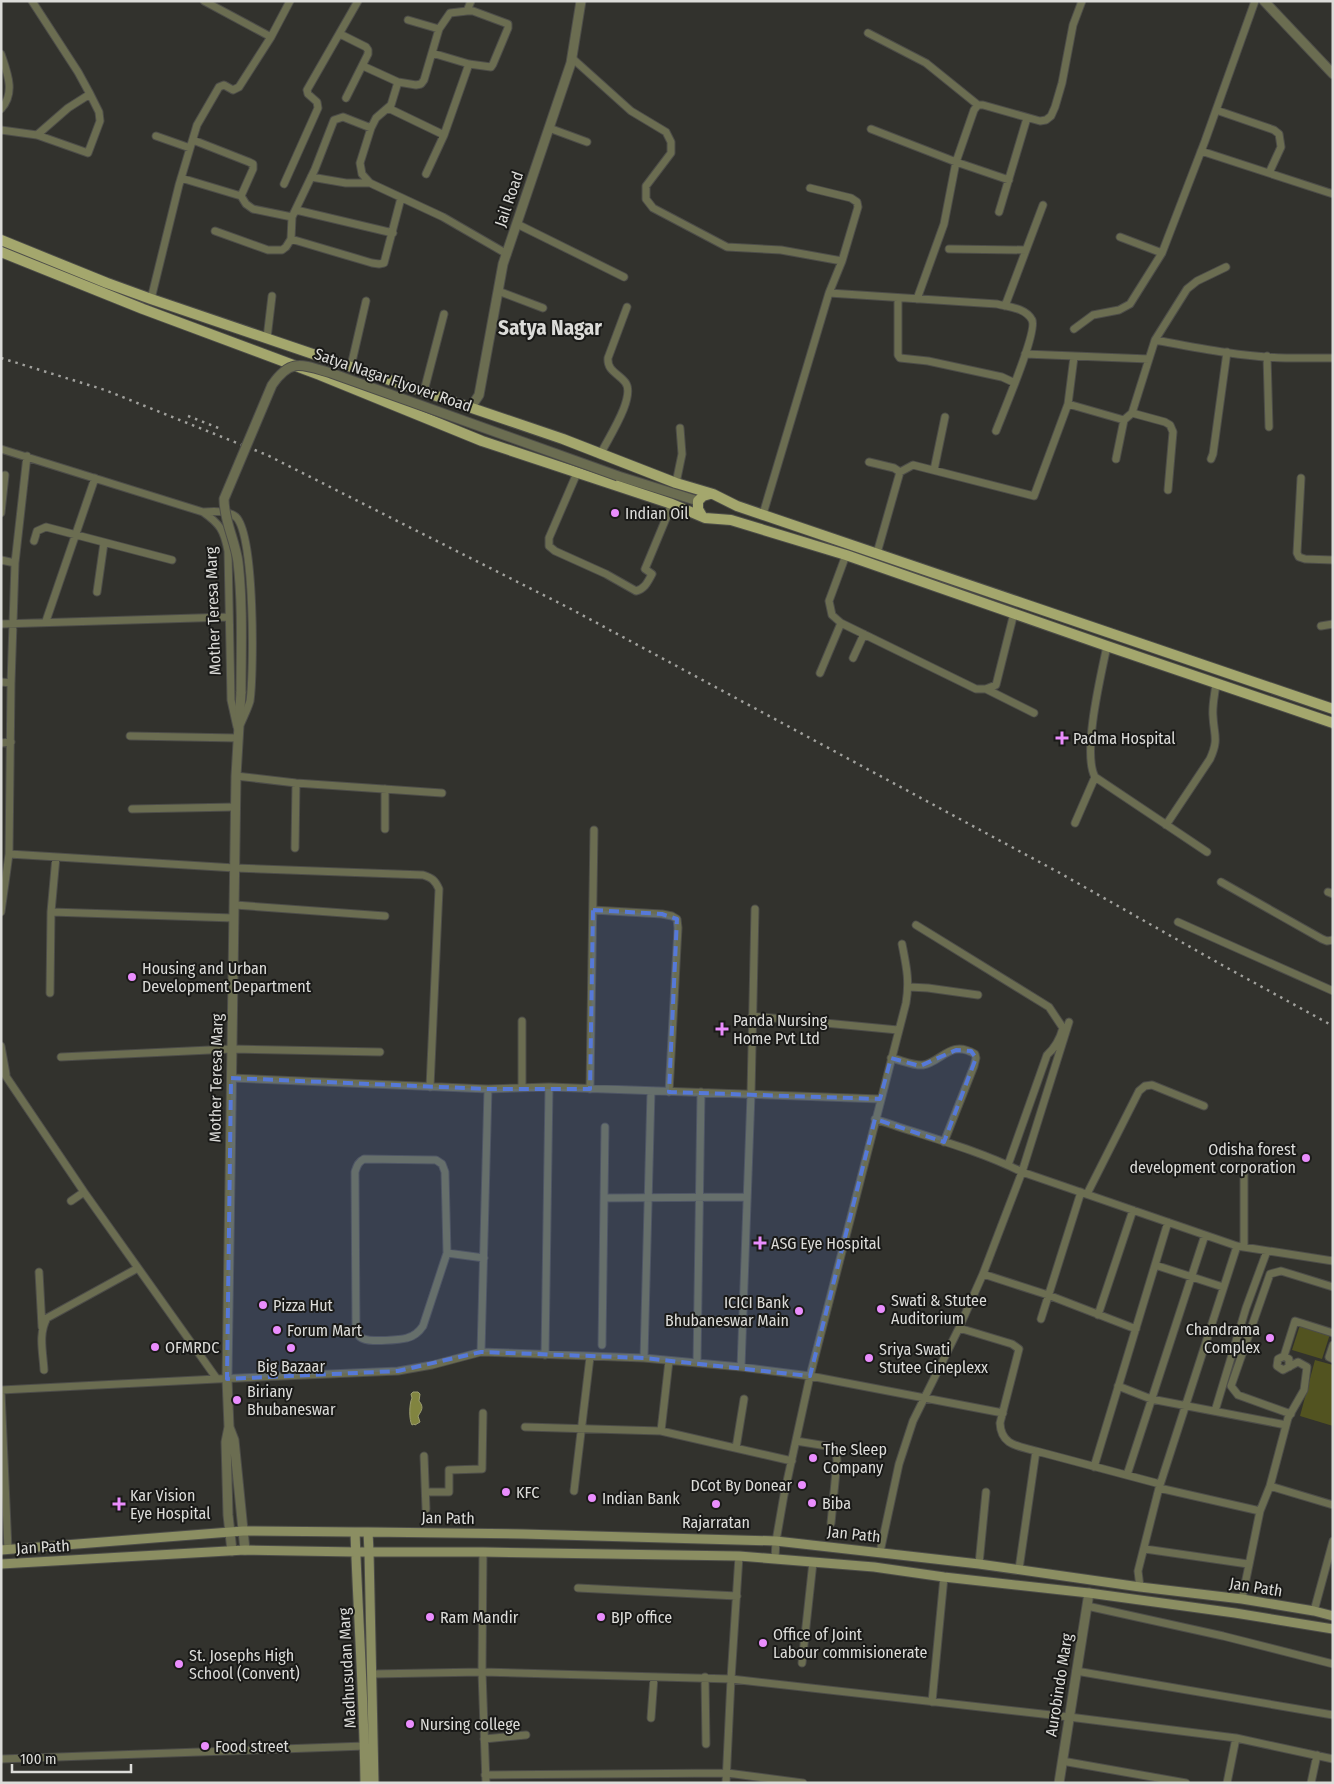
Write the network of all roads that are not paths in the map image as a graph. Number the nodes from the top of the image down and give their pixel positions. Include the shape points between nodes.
1 (32, 1) edge
2 (204, 1) edge
3 (290, 1) edge
4 (358, 1) edge
5 (471, 1) edge
6 (581, 1) edge
7 (1082, 1) edge
8 (1255, 1) edge
9 (1264, 1) edge
10 (467, 11) junction
11 (408, 20) dead end
12 (439, 30) junction
13 (868, 33) dead end
14 (340, 34) junction
15 (271, 37) junction
16 (432, 53) junction
17 (1, 54) edge
18 (572, 58) junction
19 (469, 64) junction
20 (363, 66) junction
21 (1333, 74) edge
22 (398, 82) junction
23 (90, 94) junction
24 (346, 98) dead end
25 (978, 105) junction
26 (388, 108) junction
27 (1, 109) edge
28 (1216, 110) junction
29 (1027, 118) junction
30 (371, 128) junction
31 (549, 128) junction
32 (872, 129) dead end
33 (1, 130) edge
34 (37, 135) junction
35 (444, 135) junction
36 (156, 136) dead end
37 (192, 140) junction
38 (587, 142) dead end
39 (190, 148) junction
40 (1202, 151) junction
41 (956, 162) junction
42 (1269, 173) junction
43 (426, 174) dead end
44 (311, 177) junction
45 (181, 178) junction
46 (1009, 180) junction
47 (370, 183) junction
48 (284, 184) dead end
49 (810, 188) dead end
50 (1333, 194) edge
51 (240, 196) junction
52 (401, 198) junction
53 (1043, 205) dead end
54 (999, 212) dead end
55 (294, 214) junction
56 (517, 224) junction
57 (215, 231) dead end
58 (393, 233) junction
59 (1120, 237) dead end
60 (291, 239) junction
61 (1, 240) edge
62 (949, 249) dead end
63 (1026, 250) junction
64 (1, 252) edge
65 (1162, 253) junction
66 (507, 254) junction
67 (842, 260) junction
68 (1226, 268) dead end
69 (624, 277) dead end
70 (498, 291) junction
71 (829, 292) junction
72 (272, 296) dead end
73 (898, 298) junction
74 (151, 299) junction
75 (917, 299) junction
76 (366, 301) dead end
77 (627, 306) dead end
78 (1006, 306) junction
79 (543, 308) dead end
80 (444, 314) dead end
81 (214, 321) junction
82 (1074, 329) dead end
83 (210, 333) junction
84 (267, 338) junction
85 (1156, 340) junction
86 (1227, 352) junction
87 (1025, 354) junction
88 (1074, 356) junction
89 (1266, 356) junction
90 (1333, 358) edge
91 (1148, 359) junction
92 (351, 366) junction
93 (380, 376) junction
94 (1015, 383) junction
95 (424, 391) junction
96 (373, 397) junction
97 (1068, 404) junction
98 (470, 407) junction
99 (1132, 413) junction
100 (945, 417) dead end
101 (1124, 420) junction
102 (1269, 427) dead end
103 (680, 428) dead end
104 (996, 431) dead end
105 (1, 449) edge
106 (600, 454) junction
107 (27, 456) junction
108 (1116, 459) dead end
109 (1211, 459) dead end
110 (869, 462) dead end
111 (934, 470) junction
112 (900, 472) junction
113 (577, 473) junction
114 (6, 475) dead end
115 (95, 478) junction
116 (1301, 478) dead end
117 (676, 483) junction
118 (1168, 490) dead end
119 (714, 496) junction
120 (698, 501) junction
121 (672, 504) junction
122 (203, 512) junction
123 (1, 513) edge
124 (763, 514) junction
125 (705, 517) junction
126 (76, 535) junction
127 (34, 541) dead end
128 (104, 542) junction
129 (877, 553) junction
130 (846, 555) junction
131 (1, 560) edge
132 (172, 560) dead end
133 (1333, 560) edge
134 (15, 563) junction
135 (97, 592) dead end
136 (1014, 613) junction
137 (229, 617) junction
138 (46, 622) junction
139 (13, 623) junction
140 (841, 623) junction
141 (1, 624) edge
142 (1333, 624) edge
143 (1321, 626) dead end
144 (864, 634) junction
145 (1107, 646) junction
146 (853, 658) dead end
147 (820, 673) dead end
148 (1, 682) edge
149 (12, 682) junction
150 (1216, 684) junction
151 (986, 689) junction
152 (241, 692) joint
153 (1333, 709) edge
154 (1034, 713) dead end
155 (1333, 723) edge
156 (238, 734) junction
157 (130, 736) dead end
158 (11, 742) junction
159 (1, 743) edge
160 (236, 776) junction
161 (1095, 777) junction
162 (296, 783) junction
163 (385, 789) junction
164 (442, 793) dead end
165 (1, 795) edge
166 (10, 795) junction
167 (235, 807) junction
168 (132, 809) dead end
169 (1075, 823) dead end
170 (1166, 825) junction
171 (385, 829) dead end
172 (594, 830) dead end
173 (295, 848) dead end
174 (1, 850) edge
175 (1207, 852) dead end
176 (9, 854) junction
177 (56, 857) junction
178 (1, 859) edge
179 (236, 868) junction
180 (1221, 882) dead end
181 (235, 905) junction
182 (755, 909) dead end
183 (593, 910) junction
184 (1, 912) edge
185 (51, 912) junction
186 (384, 916) dead end
187 (234, 918) junction
188 (1178, 922) dead end
189 (916, 925) dead end
190 (1333, 940) edge
191 (902, 944) dead end
192 (909, 987) junction
193 (1333, 991) edge
194 (50, 993) dead end
195 (978, 994) dead end
196 (752, 1016) junction
197 (522, 1021) dead end
198 (1069, 1022) dead end
199 (898, 1030) junction
200 (1, 1046) edge
201 (231, 1048) junction
202 (380, 1052) dead end
203 (61, 1058) dead end
204 (892, 1058) junction
205 (1, 1069) edge
206 (231, 1078) junction
207 (4, 1079) edge
208 (430, 1087) junction
209 (549, 1087) junction
210 (522, 1088) junction
211 (488, 1089) junction
212 (590, 1089) junction
213 (651, 1091) junction
214 (669, 1092) junction
215 (701, 1092) junction
216 (751, 1094) junction
217 (880, 1099) junction
218 (1204, 1106) dead end
219 (875, 1119) junction
220 (605, 1126) dead end
221 (944, 1142) junction
222 (1008, 1165) junction
223 (1244, 1166) dead end
224 (1022, 1172) junction
225 (84, 1192) junction
226 (1084, 1193) junction
227 (747, 1197) junction
228 (604, 1198) junction
229 (648, 1198) junction
230 (699, 1198) junction
231 (71, 1201) dead end
232 (1133, 1210) junction
233 (1168, 1222) junction
234 (1205, 1235) junction
235 (1240, 1246) junction
236 (1267, 1251) junction
237 (447, 1253) junction
238 (484, 1258) junction
239 (1333, 1261) edge
240 (1155, 1265) junction
241 (138, 1268) junction
242 (40, 1272) dead end
243 (983, 1274) junction
244 (1192, 1278) junction
245 (1333, 1286) edge
246 (1223, 1287) junction
247 (1048, 1295) junction
248 (1098, 1315) junction
249 (1041, 1319) dead end
250 (42, 1327) junction
251 (959, 1328) junction
252 (1136, 1329) junction
253 (1333, 1333) edge
254 (1333, 1344) edge
255 (602, 1345) dead end
256 (481, 1352) junction
257 (545, 1355) junction
258 (1284, 1356) junction
259 (590, 1357) junction
260 (644, 1358) junction
261 (1333, 1358) edge
262 (669, 1361) junction
263 (697, 1363) junction
264 (741, 1367) junction
265 (1290, 1367) junction
266 (44, 1370) dead end
267 (810, 1376) junction
268 (227, 1378) junction
269 (217, 1379) junction
270 (1118, 1386) junction
271 (1, 1391) edge
272 (925, 1397) junction
273 (744, 1399) dead end
274 (1151, 1399) junction
275 (1185, 1405) junction
276 (1215, 1411) junction
277 (2, 1413) edge
278 (483, 1413) dead end
279 (1003, 1413) junction
280 (1291, 1414) junction
281 (1286, 1425) junction
282 (525, 1426) dead end
283 (229, 1427) junction
284 (582, 1428) junction
285 (661, 1431) junction
286 (796, 1441) junction
287 (736, 1448) junction
288 (1036, 1451) junction
289 (424, 1456) dead end
290 (792, 1461) junction
291 (1094, 1467) junction
292 (1127, 1475) junction
293 (1159, 1486) junction
294 (1270, 1486) junction
295 (574, 1491) dead end
296 (426, 1492) junction
297 (986, 1492) dead end
298 (1333, 1505) edge
299 (426, 1509) dead end
300 (1260, 1511) junction
301 (831, 1523) dead end
302 (243, 1531) junction
303 (230, 1532) junction
304 (355, 1532) junction
305 (368, 1532) junction
306 (776, 1541) junction
307 (1333, 1541) edge
308 (5, 1549) edge
309 (1144, 1549) junction
310 (245, 1550) junction
311 (232, 1551) junction
312 (356, 1552) junction
313 (369, 1552) junction
314 (483, 1552) junction
315 (880, 1552) junction
316 (739, 1556) junction
317 (775, 1558) junction
318 (813, 1562) junction
319 (1, 1564) edge
320 (979, 1564) junction
321 (1248, 1564) junction
322 (1019, 1569) junction
323 (944, 1577) junction
324 (1140, 1587) junction
325 (578, 1588) dead end
326 (1089, 1593) junction
327 (737, 1596) junction
328 (1242, 1599) junction
329 (1087, 1606) junction
330 (1314, 1611) junction
331 (1333, 1616) edge
332 (1333, 1629) edge
333 (802, 1663) dead end
334 (1333, 1664) edge
335 (1076, 1671) junction
336 (482, 1672) junction
337 (372, 1674) junction
338 (654, 1677) junction
339 (705, 1677) junction
340 (731, 1679) junction
341 (932, 1702) junction
342 (1333, 1716) edge
343 (1069, 1717) junction
344 (651, 1718) dead end
345 (526, 1736) dead end
346 (1236, 1738) junction
347 (484, 1739) junction
348 (706, 1744) dead end
349 (365, 1746) junction
350 (1317, 1755) junction
351 (1333, 1758) edge
352 (1, 1760) edge
353 (1062, 1762) junction
354 (727, 1772) junction
355 (486, 1774) junction
356 (365, 1783) edge
357 (374, 1783) edge
358 (486, 1783) edge
359 (726, 1783) edge
360 (803, 1783) edge
361 (1059, 1783) edge
362 (1186, 1783) edge
363 (1227, 1783) edge
364 (1311, 1783) edge

1 - 23 street
2 - 15 street
3 - 15 street
4 - 14 street
5 - 10 street
6 - 18 street, Jail Road
7 - 29 street via 1051,116 1040,121
8 - 28 street
9 - 21 street
10 - 12 street via 450,13
10 - 19 street via 508,24 493,64 490,67
11 - 12 street
12 - 16 street
13 - 25 street via 926,63
14 - 20 street via 366,47 368,54
14 - 48 street via 307,90 318,108
15 - 37 street via 238,87 234,90 224,85 219,88 197,124
16 - 19 street
16 - 22 street via 421,84
17 - 27 street via 10,90
18 - 31 street, Jail Road
18 - 67 street via 631,111 666,132 671,142 671,153 646,186 646,199 653,208 727,247 781,250
19 - 35 street
20 - 22 street
20 - 24 street
22 - 26 street
23 - 34 street
23 - 34 street via 100,121 88,153
25 - 29 street
25 - 41 street
26 - 30 street via 376,118
26 - 35 street
28 - 40 street
28 - 42 street via 1279,134 1281,147
29 - 46 street
30 - 44 street via 343,117 334,120
30 - 47 street via 360,163 362,174
31 - 38 street
31 - 56 street, Jail Road
32 - 41 street
33 - 34 street
35 - 43 street
36 - 39 street
37 - 39 street
37 - 51 street via 252,164 253,169
39 - 45 street
40 - 42 street
40 - 65 street
41 - 46 street
41 - 75 street via 944,224
42 - 50 street
44 - 47 street
44 - 55 street
45 - 51 street
45 - 74 street
46 - 54 street
47 - 52 street
49 - 67 street via 857,202
51 - 55 street via 253,209
52 - 58 street
52 - 66 street
53 - 63 street
55 - 58 street
55 - 60 street
56 - 66 street, Jail Road
56 - 69 street
57 - 60 street via 276,251 286,247
58 - 60 street via 384,263 379,264
59 - 65 street
61 - 74 main road
62 - 63 street
63 - 78 street
64 - 83 main road
65 - 82 street via 1130,304 1119,310 1093,315
66 - 70 street, Jail Road
67 - 71 street
68 - 85 street via 1187,289
70 - 79 street
70 - 98 street, Jail Road via 479,395
71 - 73 street
71 - 124 street
72 - 84 street
73 - 75 street
73 - 94 street via 900,358 1002,377
74 - 81 main road
75 - 78 street
76 - 92 street
77 - 106 street via 607,363 625,382 628,396
78 - 87 street via 1023,311 1033,323
80 - 95 street
81 - 83 main road
81 - 84 main road
83 - 96 main road
84 - 92 main road
85 - 86 street
85 - 91 street
86 - 89 street
86 - 109 street
87 - 88 street
87 - 94 street
88 - 91 street
88 - 97 street
89 - 90 street
89 - 102 street
91 - 99 street
92 - 93 main road
93 - 95 main road
93 - 96 main road
94 - 104 street
95 - 98 main road
96 - 113 main road via 461,434
97 - 101 street
97 - 111 street via 1034,496
98 - 106 main road
99 - 101 street
99 - 118 street via 1170,425 1173,432
100 - 111 street
101 - 108 street
103 - 117 street via 682,454
105 - 107 street
106 - 117 main road
107 - 115 street
107 - 134 street
110 - 112 street
111 - 112 street via 913,465
112 - 129 street
113 - 121 main road
113 - 121 street via 549,546 636,591 644,587 652,574 645,569
114 - 123 street
115 - 122 street
115 - 126 street
116 - 133 street via 1297,553 1305,559
117 - 119 main road
119 - 120 main road via 704,496
119 - 124 main road
119 - 125 main road via 722,504 720,511 716,516
120 - 125 main road via 698,509
120 - 152 street, Satya Nagar Flyover Road, bridge via 618,476 331,373 300,364 290,366 272,385 224,499 241,584
121 - 125 main road
122 - 137 street, Mother Teresa Marg via 221,527 226,536
122 - 156 street, Mother Teresa Marg via 235,516 241,523 245,539 251,587 250,703
124 - 129 main road
125 - 130 main road via 731,520
126 - 127 street via 46,527 37,531
126 - 128 street
126 - 138 street
128 - 132 street
128 - 135 street
129 - 153 main road
130 - 136 main road
130 - 140 street via 829,601 832,615
131 - 134 street
134 - 139 street
136 - 145 main road
136 - 151 street via 996,685
137 - 138 street
137 - 156 street, Mother Teresa Marg via 231,700
138 - 139 street
139 - 141 street
139 - 149 street
140 - 144 street
140 - 147 street
142 - 143 street
144 - 146 street
144 - 151 street via 966,685
145 - 150 main road
145 - 161 street via 1090,750
148 - 149 street
149 - 158 street
150 - 155 main road
150 - 170 street via 1212,716 1215,749
151 - 154 street
152 - 156 street, Mother Teresa Marg
156 - 157 street
156 - 160 street, Mother Teresa Marg
158 - 159 street
158 - 166 street
160 - 162 street
160 - 167 street, Mother Teresa Marg
161 - 169 street
161 - 170 street
162 - 163 street
162 - 173 street
163 - 164 street
163 - 171 street
165 - 166 street
166 - 176 street
167 - 168 street
167 - 179 street, Mother Teresa Marg
170 - 175 street
172 - 183 street
174 - 176 street
176 - 177 street
176 - 178 street
176 - 184 street
177 - 179 street
177 - 185 street
179 - 181 street, Mother Teresa Marg
179 - 208 street via 423,876 435,881 439,889
180 - 190 street via 1322,939
181 - 186 street
181 - 187 street, Mother Teresa Marg
182 - 196 street
183 - 212 street
183 - 214 street via 662,914 677,919
185 - 187 street
185 - 194 street
187 - 201 street, Mother Teresa Marg
188 - 193 street
189 - 222 street via 1049,1007 1063,1028 1054,1050 1047,1055
191 - 192 street
192 - 195 street
192 - 199 street
196 - 199 street
196 - 216 street
197 - 210 street
198 - 224 street
199 - 204 street
200 - 207 street
201 - 202 street
201 - 203 street
201 - 206 street, Mother Teresa Marg
204 - 217 street
204 - 221 street via 920,1066 949,1051 963,1050 975,1054 974,1066
205 - 207 street
206 - 208 street
206 - 268 street, Mother Teresa Marg
207 - 225 street
208 - 211 street
209 - 210 street
209 - 212 street
209 - 257 street
210 - 211 street
211 - 238 street
212 - 213 street
213 - 214 street
213 - 229 street
214 - 215 street
215 - 216 street
215 - 230 street
216 - 217 street
216 - 227 street
217 - 219 street
218 - 226 street via 1152,1085 1145,1086 1139,1091
219 - 221 street
219 - 267 street
220 - 228 street
221 - 222 street
222 - 224 street
223 - 235 street
224 - 226 street
224 - 243 street
225 - 231 street
225 - 241 street
226 - 232 street
226 - 247 street
227 - 230 street
227 - 264 street
228 - 229 street
228 - 255 street
229 - 230 street
229 - 260 street
230 - 263 street
232 - 233 street
232 - 248 street
233 - 234 street
233 - 240 street
234 - 235 street
234 - 244 street
235 - 236 street
235 - 246 street
236 - 239 street
236 - 276 street
237 - 237 street via 445,1172 442,1164 436,1160 360,1161 356,1172 357,1334 368,1341 408,1338 418,1333
237 - 238 street
238 - 256 street
240 - 244 street
240 - 252 street
241 - 250 street via 51,1315
241 - 269 street
242 - 250 street
243 - 247 street
243 - 251 street
244 - 246 street
244 - 274 street
245 - 280 street via 1281,1271 1270,1274 1231,1386 1238,1395
246 - 275 street
247 - 248 street
247 - 249 street
248 - 252 street
250 - 266 street
251 - 272 street
251 - 279 street via 1019,1349
252 - 270 street
253 - 258 street via 1295,1322
254 - 261 street via 1329,1357
256 - 257 street
256 - 268 street via 398,1371
257 - 259 street
258 - 265 street via 1289,1359
258 - 265 street via 1278,1359 1277,1366 1283,1370
259 - 260 street
259 - 284 street
260 - 262 street
262 - 263 street
262 - 285 street
263 - 264 street
264 - 267 street
265 - 280 street via 1298,1362 1307,1367 1304,1390
267 - 272 street
267 - 286 street
268 - 269 street
268 - 283 street, Mother Teresa Marg
269 - 271 street
270 - 274 street
270 - 291 street
271 - 277 street
272 - 279 street
272 - 315 street via 912,1421 904,1447
273 - 287 street
274 - 275 street
274 - 292 street
275 - 276 street
275 - 293 street
276 - 281 street
277 - 308 street
278 - 296 street via 482,1469 449,1470 449,1492
279 - 288 street via 1000,1432 1007,1442
280 - 281 street
281 - 294 street
282 - 284 street
283 - 302 street, Mother Teresa Marg via 234,1440
283 - 303 street, Mother Teresa Marg via 226,1442
284 - 285 street
284 - 295 street
285 - 287 street
286 - 290 street
286 - 301 street via 836,1450
287 - 290 street
288 - 291 street
288 - 322 street
289 - 296 street
290 - 306 street
291 - 292 street
292 - 293 street
293 - 300 street
293 - 309 street
294 - 298 street
294 - 300 street
296 - 299 street
297 - 320 street
300 - 321 street
302 - 303 main road, Jan Path
302 - 304 main road, Jan Path
302 - 310 street, Mother Teresa Marg
303 - 308 main road, Jan Path
303 - 311 street, Mother Teresa Marg
304 - 305 main road, Jan Path
304 - 312 main road, Madhusudan Marg
305 - 306 main road, Jan Path
305 - 313 main road, Madhusudan Marg
306 - 315 main road, Jan Path
306 - 317 street
307 - 330 street
309 - 321 street
309 - 324 street via 1138,1571
310 - 311 main road, Jan Path
310 - 312 main road, Jan Path
311 - 319 main road, Jan Path
312 - 313 main road, Jan Path
312 - 349 main road, Madhusudan Marg
313 - 314 main road, Jan Path
313 - 337 main road, Madhusudan Marg
314 - 316 main road, Jan Path
314 - 336 street
315 - 320 main road, Jan Path
316 - 317 main road, Jan Path
316 - 327 street
317 - 318 main road, Jan Path
318 - 323 main road, Jan Path
318 - 333 street
320 - 322 main road, Jan Path
321 - 328 street
322 - 324 main road, Jan Path
323 - 326 main road, Jan Path
323 - 341 street
324 - 328 main road, Jan Path
325 - 327 street
326 - 329 street, Aurobindo Marg
326 - 332 main road, Jan Path
327 - 340 street
328 - 330 main road, Jan Path
329 - 334 street
329 - 335 street, Aurobindo Marg
330 - 331 main road, Jan Path
335 - 342 street
335 - 343 street, Aurobindo Marg
336 - 337 street
336 - 338 street
336 - 347 street
337 - 357 main road, Madhusudan Marg
338 - 339 street
338 - 344 street
339 - 340 street
339 - 348 street
340 - 341 street
340 - 354 street
341 - 343 street
343 - 346 street
343 - 353 street, Aurobindo Marg
345 - 347 street
346 - 350 street
346 - 363 street
347 - 355 street
349 - 352 street
349 - 356 main road, Madhusudan Marg
350 - 351 street
350 - 364 street
353 - 361 street, Aurobindo Marg
353 - 362 street
354 - 355 street
354 - 359 street
354 - 360 street
355 - 358 street

